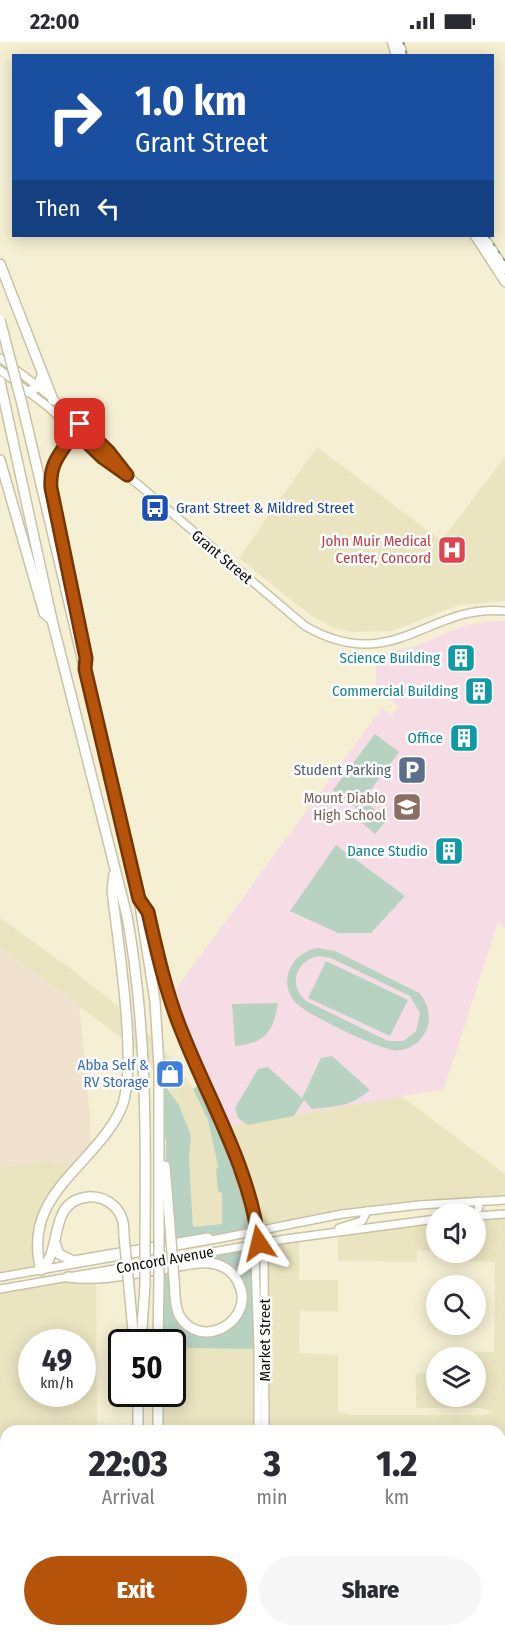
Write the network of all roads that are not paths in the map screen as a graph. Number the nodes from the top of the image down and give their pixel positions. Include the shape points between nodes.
1 (476, 237) edge
2 (484, 237) edge
3 (0, 264) edge
4 (505, 269) edge
5 (505, 282) edge
6 (0, 319) edge
7 (0, 358) edge
8 (0, 370) edge
9 (42, 375) junction
10 (0, 381) edge
11 (38, 386) junction
12 (29, 392) junction
13 (53, 400) junction
14 (75, 431) junction
15 (0, 460) edge
16 (127, 475) junction
17 (505, 611) edge
18 (52, 620) junction
19 (85, 669) junction
20 (114, 872) junction
21 (139, 899) junction
22 (159, 1129) junction
23 (505, 1200) edge
24 (477, 1201) joint
25 (367, 1211) junction
26 (505, 1214) edge
27 (486, 1215) edge
28 (426, 1220) edge
29 (338, 1230) junction
30 (257, 1232) junction
31 (55, 1238) junction
32 (222, 1238) junction
33 (259, 1247) junction
34 (71, 1260) junction
35 (52, 1269) junction
36 (41, 1270) junction
37 (0, 1277) edge
38 (68, 1277) junction
39 (40, 1282) junction
40 (0, 1289) edge
41 (133, 1329) edge
42 (142, 1329) edge
43 (158, 1329) edge
44 (138, 1407) edge
45 (158, 1407) edge
46 (138, 1425) edge
47 (158, 1425) edge
48 (258, 1425) edge
49 (265, 1425) edge

1 - 5 main road
2 - 4 main road
3 - 9 highway
6 - 19 highway, bridge
7 - 11 main road, Grant Street
8 - 12 main road, Grant Street
9 - 11 highway
9 - 13 highway
10 - 18 highway
11 - 12 highway
11 - 13 main road, Grant Street
12 - 14 main road, Grant Street
13 - 16 main road, Grant Street via 109,452
14 - 16 main road, Grant Street
14 - 19 highway via 55,458 50,477
15 - 18 highway via 44,613
16 - 17 main road, Grant Street via 319,635 346,642 382,643 413,636 466,615
18 - 20 highway
19 - 21 highway
20 - 36 highway via 112,890 128,1072 122,1107 113,1125 55,1190 44,1211 37,1244
20 - 42 highway, bridge via 127,916 138,987 145,1080
21 - 22 highway via 155,1001
21 - 30 highway via 148,912 174,1011 233,1150
22 - 38 highway, bridge via 165,1140 165,1177 170,1227 174,1279 179,1315 194,1329 208,1333 219,1331 238,1316 243,1292 230,1271 218,1264 195,1263 88,1280
22 - 43 highway, bridge
23 - 24 main road, Concord Avenue
24 - 25 main road, Concord Avenue
25 - 29 main road via 362,1221
25 - 30 main road, Concord Avenue
26 - 27 main road
28 - 29 main road, Concord Avenue
29 - 33 main road, Concord Avenue
30 - 32 main road, Concord Avenue
30 - 33 main road, Market Street
31 - 34 highway via 59,1254
31 - 36 highway via 51,1256
31 - 41 highway, bridge via 59,1216 82,1197 94,1196 120,1212
32 - 34 main road, Concord Avenue via 194,1238
32 - 35 main road, Concord Avenue
33 - 38 main road, Concord Avenue
33 - 48 main road, Market Street via 255,1260
33 - 49 main road, Market Street via 264,1259
34 - 35 main road, Concord Avenue
35 - 36 main road, Concord Avenue
36 - 37 main road, Concord Avenue
36 - 39 main road
38 - 39 main road, Concord Avenue
39 - 40 main road, Concord Avenue
44 - 46 highway
45 - 47 highway

